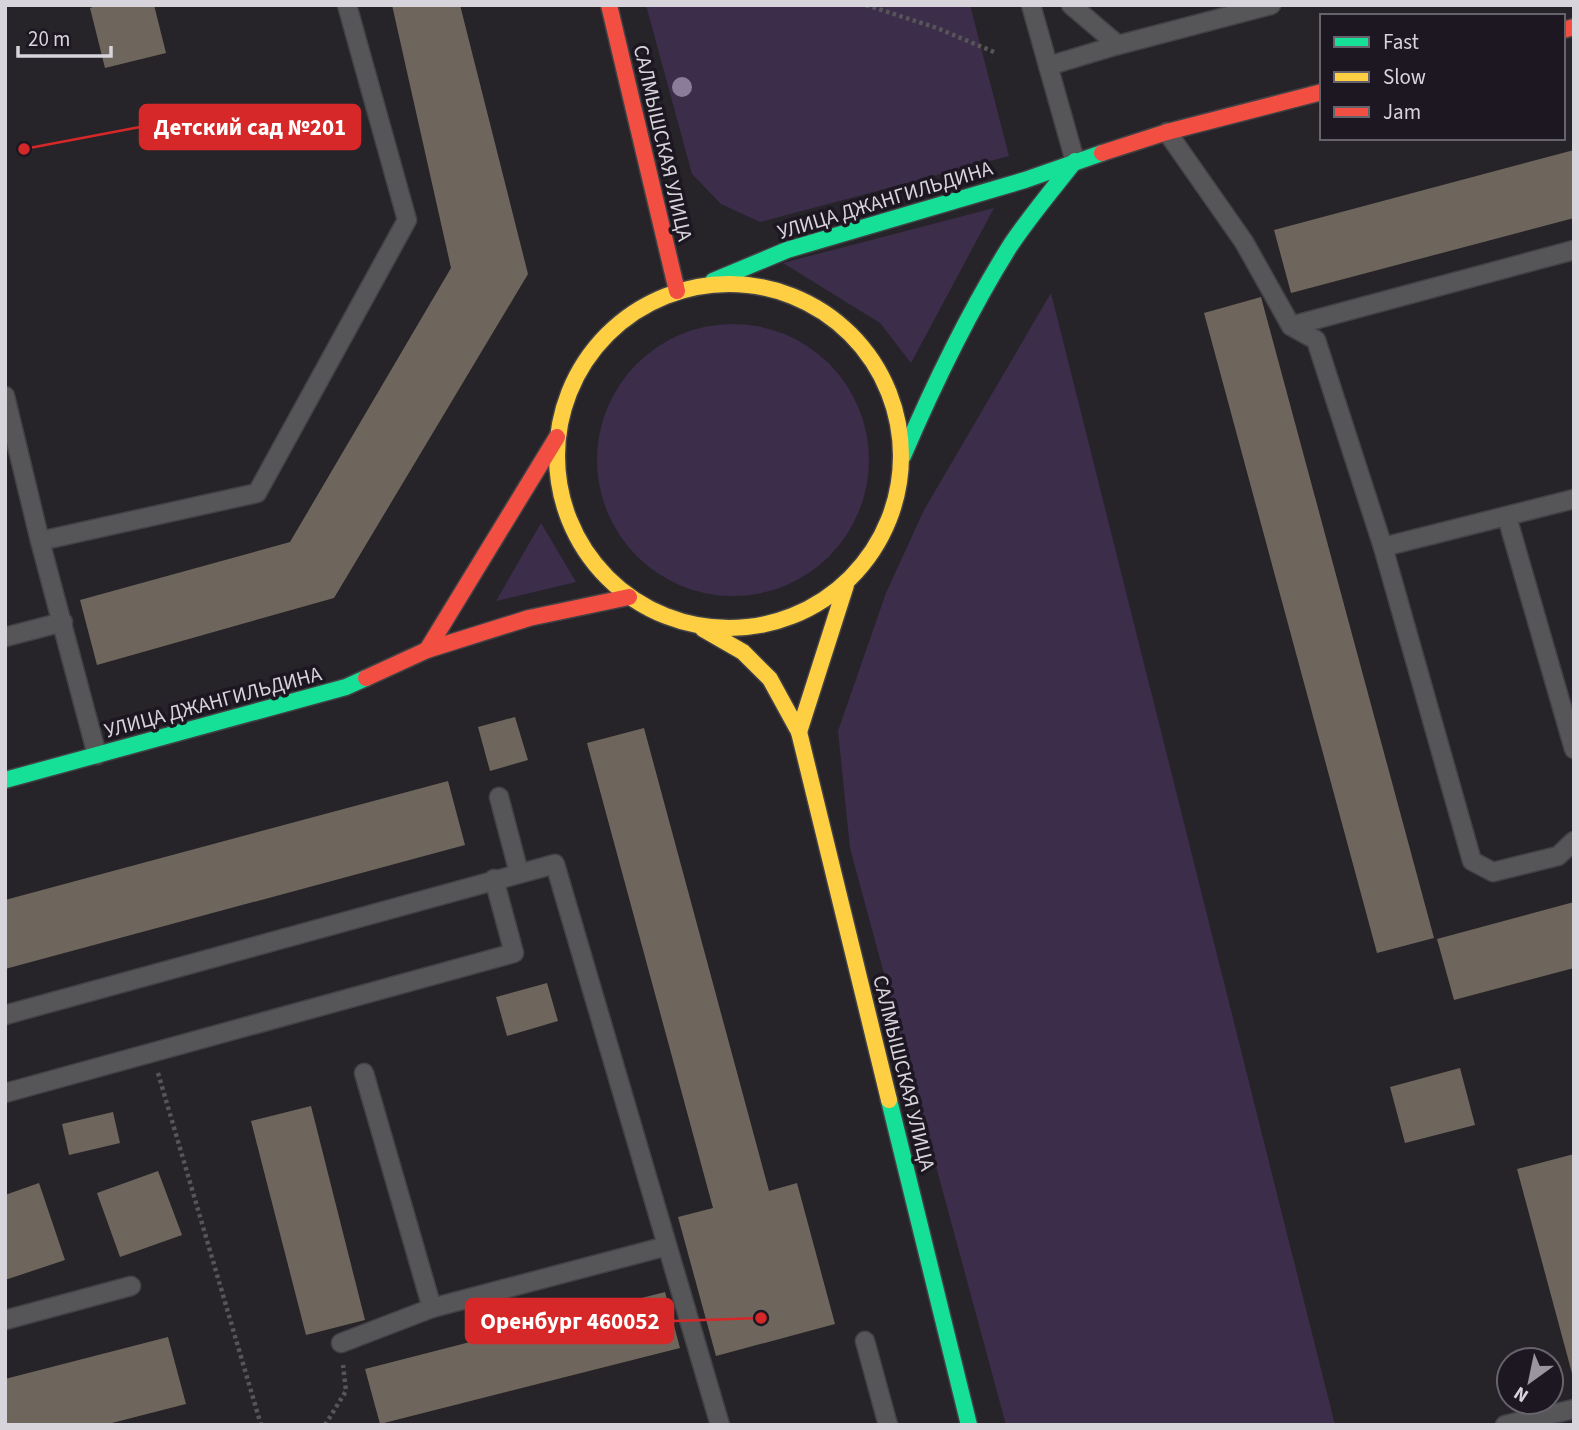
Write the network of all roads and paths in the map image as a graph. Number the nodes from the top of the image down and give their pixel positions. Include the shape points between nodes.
1 (347, 5) edge
2 (609, 5) edge
3 (866, 5) edge
4 (1031, 5) edge
5 (1071, 5) edge
6 (1271, 5) edge
7 (1118, 45) junction
8 (994, 52) dead end
9 (1048, 66) junction
10 (1320, 93) edge
11 (1167, 132) junction
12 (1076, 162) junction
13 (1574, 250) edge
14 (708, 284) junction
15 (677, 290) junction
16 (1291, 326) junction
17 (5, 396) edge
18 (557, 437) junction
19 (903, 456) junction
20 (1574, 499) edge
21 (1507, 517) junction
22 (40, 541) junction
23 (1382, 547) junction
24 (846, 585) junction
25 (629, 597) junction
26 (62, 622) junction
27 (698, 626) junction
28 (5, 637) edge
29 (428, 650) junction
30 (799, 732) junction
31 (1574, 749) edge
32 (97, 755) junction
33 (5, 780) edge
34 (499, 797) dead end
35 (1574, 841) edge
36 (519, 873) junction
37 (494, 879) junction
38 (5, 1015) edge
39 (152, 1052) junction
40 (364, 1073) dead end
41 (5, 1093) edge
42 (667, 1246) junction
43 (131, 1286) dead end
44 (432, 1308) junction
45 (5, 1320) edge
46 (865, 1341) dead end
47 (341, 1343) joint
48 (1574, 1409) edge
49 (261, 1425) edge
50 (325, 1425) edge
51 (720, 1425) edge
52 (888, 1425) edge
53 (969, 1425) edge
54 (1505, 1425) edge

1 - 22 lane via 407,220 257,493
2 - 15 main road, САЛМЫШСКАЯ УЛИЦА
3 - 8 path
4 - 9 lane
5 - 7 lane
6 - 7 lane
7 - 9 lane
9 - 12 lane
10 - 11 main road, УЛИЦА ДЖАНГИЛЬДИНА
11 - 12 main road, УЛИЦА ДЖАНГИЛЬДИНА
11 - 16 lane via 1244,242
12 - 14 main road, УЛИЦА ДЖАНГИЛЬДИНА via 787,250
12 - 19 main road via 1012,244 973,310
13 - 16 lane
14 - 15 main road
14 - 19 main road via 781,290 844,326 888,385
15 - 18 main road via 618,322 576,373
16 - 23 lane via 1316,340
17 - 22 lane
18 - 25 main road via 561,498 586,553
18 - 29 main road
19 - 24 main road via 897,504 877,548
20 - 21 lane
21 - 23 lane
21 - 31 lane
22 - 26 lane
23 - 35 lane via 1472,861 1493,872 1558,856
24 - 27 main road via 802,614 763,625
24 - 30 main road
25 - 27 main road
25 - 29 main road, УЛИЦА ДЖАНГИЛЬДИНА via 528,618
26 - 28 lane
26 - 32 lane
27 - 30 main road, САЛМЫШСКАЯ УЛИЦА via 743,652 770,679
29 - 32 main road, УЛИЦА ДЖАНГИЛЬДИНА via 346,687
30 - 53 main road, САЛМЫШСКАЯ УЛИЦА
32 - 33 main road, УЛИЦА ДЖАНГИЛЬДИНА
34 - 36 lane
36 - 37 lane
36 - 42 lane via 555,864
37 - 38 lane
37 - 39 lane via 514,953
39 - 41 lane
39 - 49 path
40 - 44 lane
42 - 44 lane
42 - 51 lane
43 - 45 lane
44 - 47 lane
46 - 52 lane
47 - 50 path via 346,1391
48 - 54 lane

